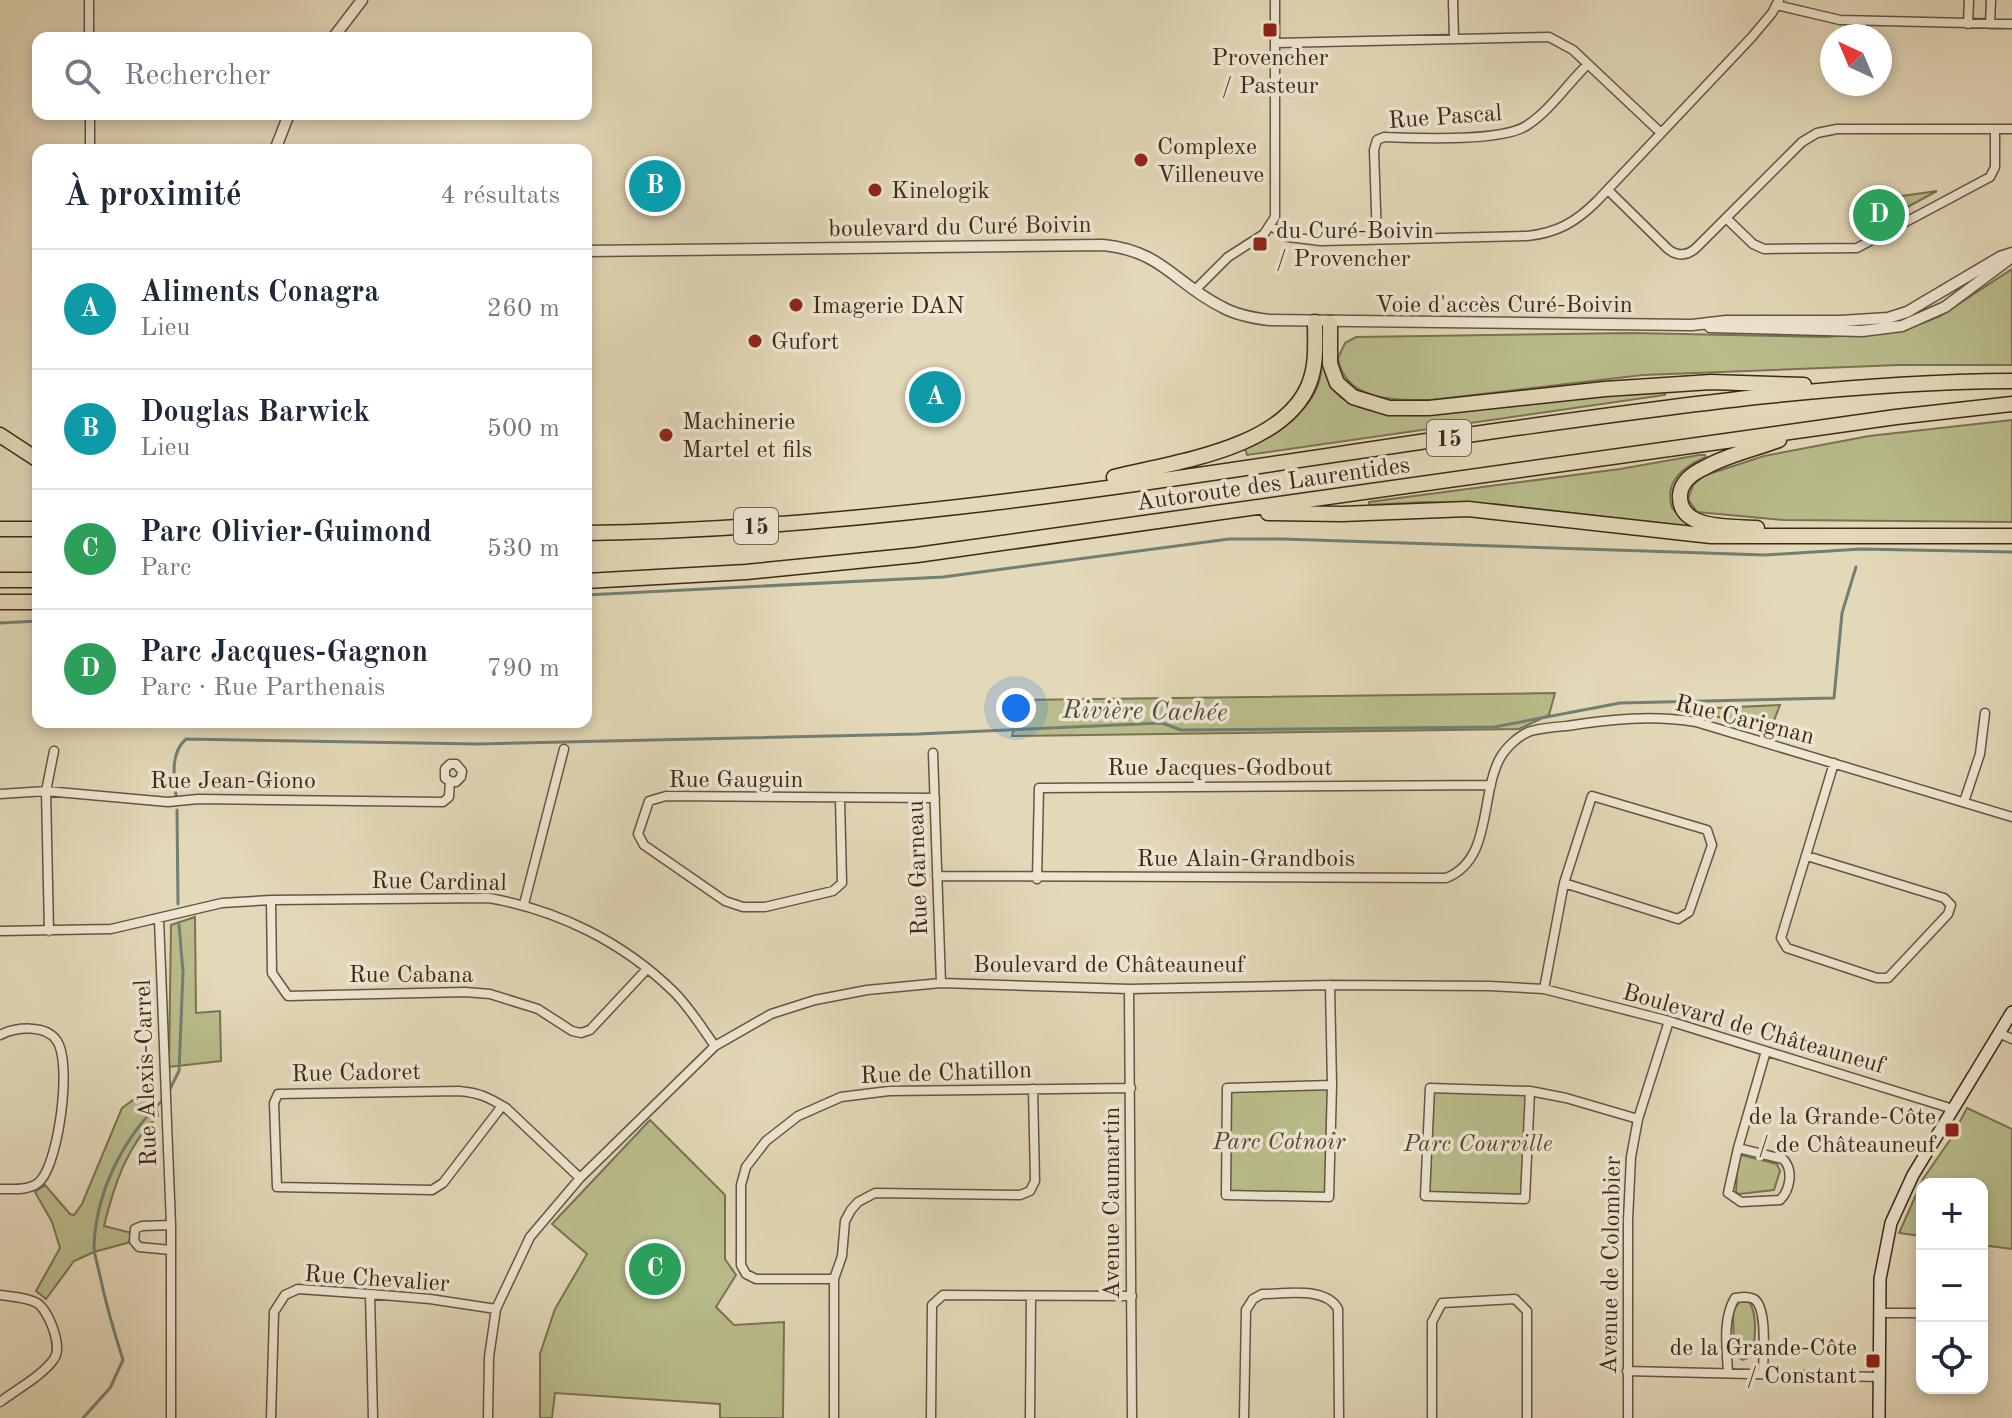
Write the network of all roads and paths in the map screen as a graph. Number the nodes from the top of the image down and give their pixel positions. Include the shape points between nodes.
1 (89, 0) edge
2 (362, 0) edge
3 (1275, 0) edge
4 (1453, 0) edge
5 (1969, 0) edge
6 (1991, 0) edge
7 (1778, 3) edge
8 (1968, 24) junction
9 (1990, 24) junction
10 (2012, 24) edge
11 (89, 32) edge
12 (338, 32) edge
13 (1454, 38) junction
14 (1276, 43) junction
15 (1588, 64) junction
16 (90, 120) edge
17 (287, 120) edge
18 (1995, 129) junction
19 (2012, 129) edge
20 (1661, 133) junction
21 (90, 144) edge
22 (277, 144) edge
23 (1608, 190) junction
24 (1726, 218) junction
25 (1271, 226) junction
26 (1377, 240) junction
27 (592, 251) edge
28 (2012, 255) edge
29 (1196, 289) junction
30 (1315, 322) junction
31 (1330, 323) junction
32 (2012, 381) edge
33 (1860, 387) junction
34 (2012, 404) edge
35 (1812, 429) junction
36 (0, 435) edge
37 (32, 456) edge
38 (1040, 496) junction
39 (1224, 512) junction
40 (0, 529) edge
41 (32, 529) edge
42 (592, 533) edge
43 (1877, 535) junction
44 (2012, 536) edge
45 (0, 580) edge
46 (32, 580) edge
47 (592, 581) edge
48 (0, 602) edge
49 (32, 602) edge
50 (1985, 713) dead end
51 (564, 749) dead end
52 (54, 751) dead end
53 (933, 753) dead end
54 (1834, 763) junction
55 (450, 781) dead end
56 (1491, 785) junction
57 (46, 791) junction
58 (0, 794) edge
59 (935, 798) junction
60 (840, 799) junction
61 (1964, 802) junction
62 (2012, 817) edge
63 (1807, 856) junction
64 (937, 876) junction
65 (1037, 879) junction
66 (1564, 883) junction
67 (271, 900) junction
68 (524, 904) junction
69 (159, 919) junction
70 (0, 931) edge
71 (49, 931) junction
72 (647, 969) junction
73 (941, 983) junction
74 (1330, 985) junction
75 (1129, 989) junction
76 (1544, 989) junction
77 (2012, 1012) edge
78 (1669, 1021) junction
79 (2005, 1029) edge
80 (0, 1035) edge
81 (2012, 1039) edge
82 (715, 1046) junction
83 (1766, 1051) junction
84 (1332, 1085) junction
85 (1131, 1088) junction
86 (1033, 1089) junction
87 (1530, 1091) junction
88 (502, 1106) junction
89 (1953, 1109) junction
90 (1638, 1119) junction
91 (1738, 1148) junction
92 (580, 1178) junction
93 (0, 1189) edge
94 (171, 1225) junction
95 (171, 1250) junction
96 (834, 1279) junction
97 (370, 1294) junction
98 (0, 1295) edge
99 (1031, 1296) junction
100 (1132, 1296) junction
101 (496, 1309) junction
102 (1879, 1313) junction
103 (1916, 1313) edge
104 (1627, 1371) junction
105 (1728, 1373) junction
106 (1763, 1373) junction
107 (1879, 1377) junction
108 (0, 1402) edge
109 (171, 1418) edge
110 (271, 1418) edge
111 (373, 1418) edge
112 (488, 1418) edge
113 (834, 1418) edge
114 (931, 1418) edge
115 (1030, 1418) edge
116 (1132, 1418) edge
117 (1244, 1418) edge
118 (1339, 1418) edge
119 (1432, 1418) edge
120 (1527, 1418) edge
121 (1628, 1418) edge
122 (1879, 1418) edge

1 - 11 street
2 - 12 street
3 - 14 street
4 - 13 street
5 - 8 street
6 - 9 street
7 - 8 street via 1830,19
7 - 20 street
8 - 9 street
9 - 10 street
13 - 14 street
13 - 15 street via 1549,37
14 - 25 street via 1277,191
15 - 20 street
15 - 26 street, Rue Pascal via 1533,121 1512,132 1377,140
16 - 21 street
17 - 22 street
18 - 19 street
18 - 24 street via 1824,130 1797,146
18 - 24 street via 1990,177 1857,248 1764,249
20 - 23 street
23 - 24 street via 1675,254 1694,251
23 - 26 street via 1576,221 1540,235
25 - 26 street via 1303,240
25 - 29 street
27 - 29 street, boulevard du Curé Boivin via 1103,245 1150,257
28 - 31 street, Voie d'accès Curé-Boivin via 1888,318 1692,325
29 - 30 street, boulevard du Curé Boivin via 1238,314
30 - 31 street, Voie d'accès Curé-Boivin
30 - 38 highway via 1309,384 1294,407 1270,428 1220,450
31 - 33 highway via 1330,364 1337,383 1353,397 1389,408 1711,382
32 - 33 highway, Autoroute des Laurentides / 15
33 - 38 highway, Autoroute des Laurentides / 15 via 1674,406
34 - 35 highway, Autoroute des Laurentides / 15
35 - 39 highway, Autoroute des Laurentides / 15
35 - 43 highway via 1696,473 1681,490 1686,513 1709,524
36 - 37 highway
38 - 42 highway, Autoroute des Laurentides / 15 via 814,522
39 - 43 highway via 1468,509 1686,534
39 - 47 highway, Autoroute des Laurentides / 15 via 843,563
40 - 41 highway
43 - 44 highway
45 - 46 highway
48 - 49 highway
50 - 61 street via 1980,754
51 - 68 street
52 - 57 street
53 - 59 street, Rue Garneau
54 - 56 street, Rue Carignan via 1696,722 1668,717 1599,721 1528,731 1500,759
54 - 61 street, Rue Carignan
54 - 63 street
55 - 57 street, Rue Jean-Giono via 449,797 443,802 168,802
56 - 65 street, Rue Alain-Grandbois via 1475,854 1461,872 1446,878
56 - 65 street, Rue Jacques-Godbout via 1039,788
57 - 58 street, Rue Jean-Giono
57 - 71 street
59 - 60 street, Rue Gauguin
59 - 64 street, Rue Garneau
60 - 60 street, Rue Gauguin via 666,796 649,801 638,834 644,845 725,901 765,907 833,891 842,883
61 - 62 street, Rue Carignan
63 - 63 street via 1781,938 1787,948 1888,978 1948,914 1951,905 1944,898
64 - 65 street, Rue Alain-Grandbois
64 - 73 street, Rue Garneau
66 - 66 street via 1592,796 1707,830 1712,845 1689,912 1678,919
66 - 76 street
67 - 68 street, Rue Cardinal via 455,897
67 - 69 street, Rue Cardinal via 222,903
67 - 72 street, Rue Cabana via 272,973 288,996 490,994 538,1009 581,1033 590,1030
68 - 72 street, Rue Cardinal via 568,920
69 - 71 street, Rue Cardinal via 111,929
69 - 94 street, Rue Alexis-Carrel
70 - 71 street, Rue Cardinal
72 - 82 street, Rue Cardinal via 675,993
73 - 75 street, Boulevard de Châteauneuf
73 - 82 street, Boulevard de Châteauneuf via 815,1000 771,1014
74 - 75 street, Boulevard de Châteauneuf
74 - 76 street, Boulevard de Châteauneuf
74 - 84 street
75 - 85 street, Avenue Caumartin
76 - 78 street, Boulevard de Châteauneuf
77 - 79 main road
78 - 83 street, Boulevard de Châteauneuf
78 - 90 street, Avenue de Colombier
79 - 81 street
79 - 89 main road
80 - 93 street via 43,1030 56,1038 62,1051 62,1120 54,1155 41,1180 30,1188
82 - 92 street, Boulevard de Châteauneuf
83 - 89 street, Boulevard de Châteauneuf
83 - 91 street
84 - 84 street via 1329,1197 1226,1195 1227,1088
85 - 86 street, Rue de Chatillon
85 - 100 street, Avenue Caumartin
86 - 96 street via 1035,1181 1030,1191 875,1193 858,1202 845,1221
86 - 96 street, Rue de Chatillon via 841,1097 798,1116 766,1141 746,1167 741,1185 741,1265 756,1279
87 - 87 street via 1430,1088 1425,1196 1525,1199
87 - 90 street
88 - 88 street, Rue Cadoret via 482,1094 459,1091 278,1094 277,1187 432,1190
88 - 92 street, Rue Cadoret
89 - 102 main road via 1891,1223 1881,1264
90 - 104 street, Avenue de Colombier via 1628,1220
91 - 91 street via 1728,1193 1741,1202 1780,1200 1789,1165
92 - 101 street, Boulevard de Châteauneuf via 530,1237
94 - 95 street, Rue Alexis-Carrel
94 - 95 street via 139,1227 134,1241 139,1247
95 - 109 street, Rue Alexis-Carrel
96 - 113 street
97 - 101 street, Rue Chevalier
97 - 110 street, Rue Chevalier via 298,1289 285,1295 274,1312
97 - 111 street
98 - 108 street via 39,1304 58,1356
99 - 100 street
99 - 114 street via 943,1295 932,1305
99 - 115 street
100 - 116 street, Avenue Caumartin
101 - 112 street, Boulevard de Châteauneuf
102 - 103 street
102 - 107 main road
104 - 105 street
104 - 121 street, Avenue de Colombier
105 - 106 street
105 - 106 street via 1730,1306 1735,1298 1751,1297 1762,1313
106 - 107 street
107 - 122 main road
117 - 118 street via 1246,1310 1262,1294 1323,1295 1334,1300
119 - 120 street via 1432,1322 1442,1303 1515,1299 1527,1311

